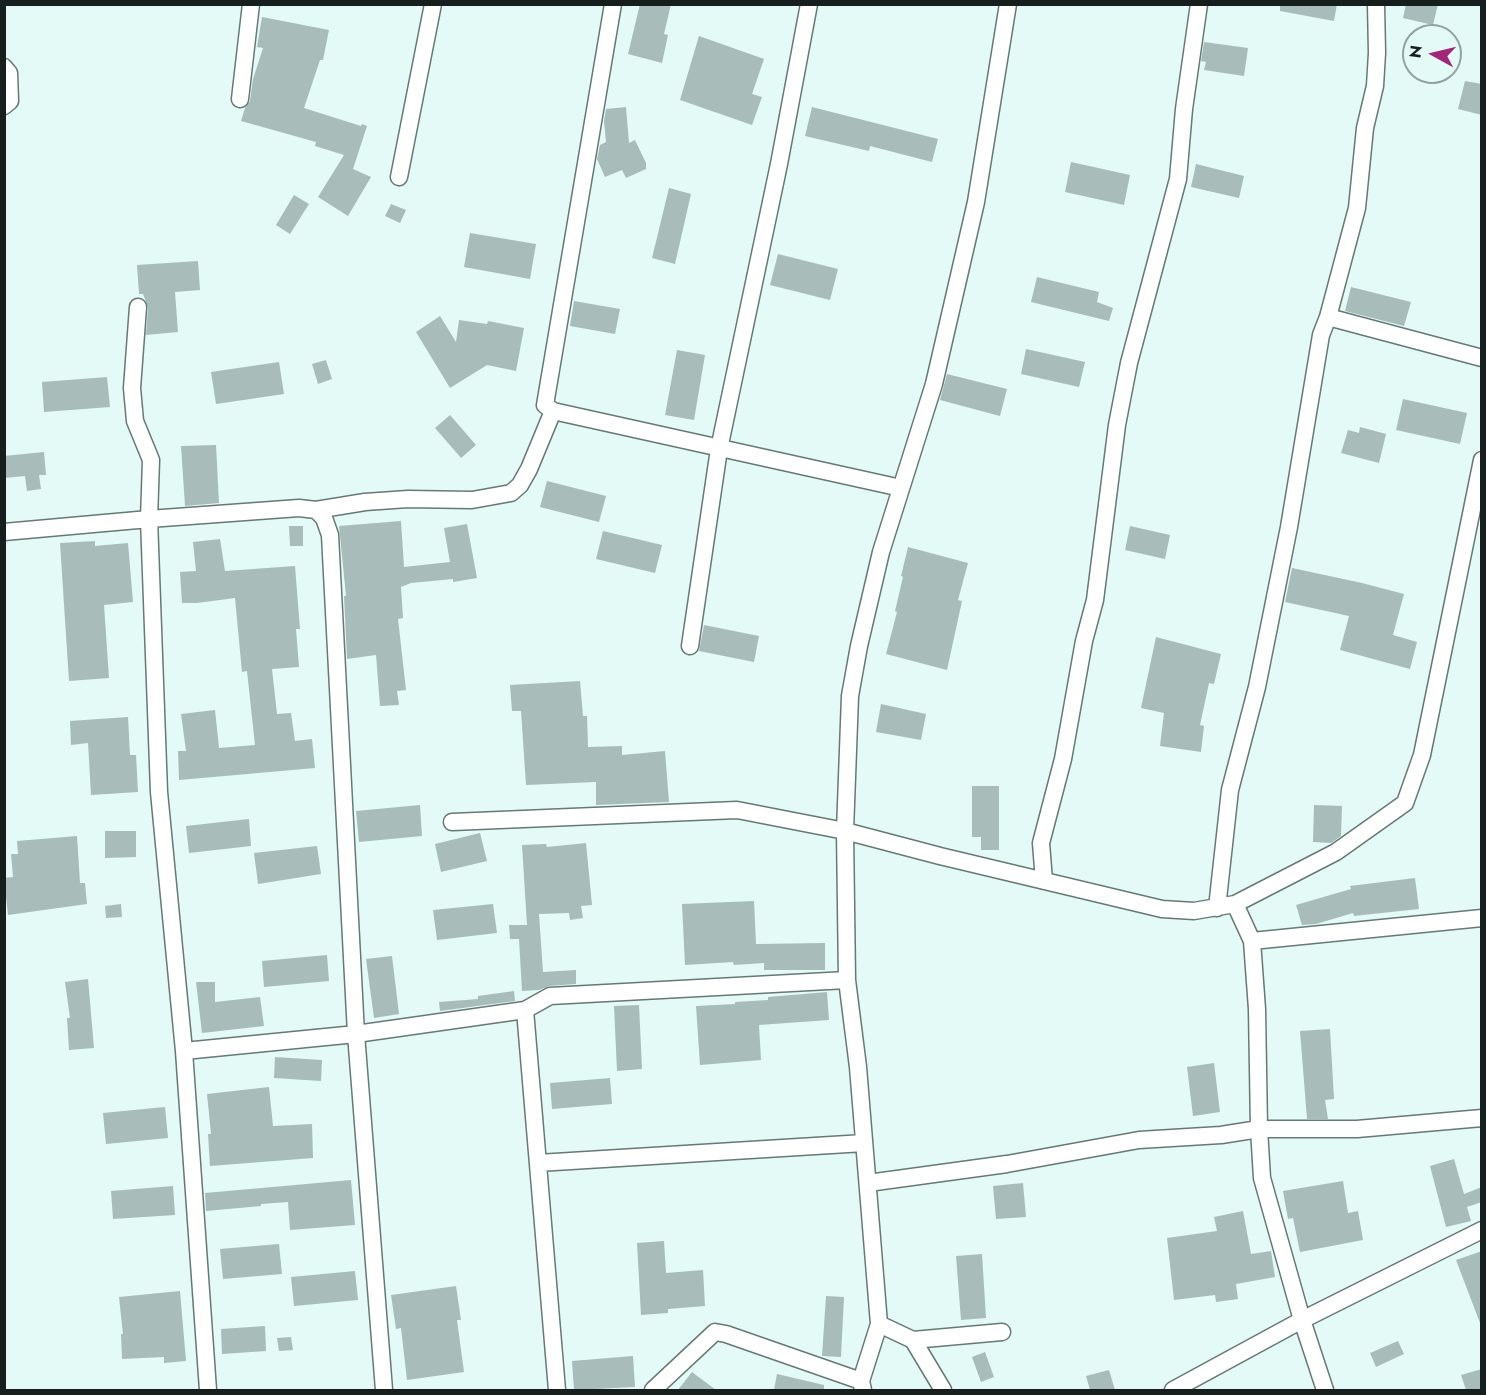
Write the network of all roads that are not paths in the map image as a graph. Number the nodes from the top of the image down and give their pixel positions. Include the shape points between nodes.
1 (251, 4) edge
2 (433, 4) edge
3 (613, 4) edge
4 (809, 4) edge
5 (1008, 4) edge
6 (1199, 4) edge
7 (1376, 4) edge
8 (4, 67) edge
9 (240, 99) dead end
10 (4, 106) edge
11 (399, 177) dead end
12 (138, 307) dead end
13 (1328, 317) junction
14 (1482, 358) edge
15 (553, 411) junction
16 (719, 449) junction
17 (1482, 460) edge
18 (901, 488) junction
19 (316, 510) junction
20 (149, 519) junction
21 (4, 532) edge
22 (690, 646) dead end
23 (452, 822) dead end
24 (845, 831) junction
25 (1044, 881) junction
26 (1234, 904) junction
27 (1217, 908) junction
28 (1482, 918) edge
29 (1252, 941) junction
30 (847, 980) junction
31 (525, 1010) junction
32 (356, 1034) junction
33 (184, 1051) junction
34 (1482, 1118) edge
35 (1259, 1129) junction
36 (864, 1143) junction
37 (538, 1163) junction
38 (868, 1183) junction
39 (1482, 1230) edge
40 (1302, 1320) junction
41 (879, 1324) junction
42 (1002, 1332) dead end
43 (913, 1340) junction
44 (862, 1386) edge
45 (208, 1390) edge
46 (384, 1390) edge
47 (557, 1390) edge
48 (653, 1390) edge
49 (943, 1390) edge
50 (1173, 1390) edge
51 (1325, 1390) edge

1 - 9 street
2 - 11 street
3 - 15 street via 545,405
4 - 16 street
5 - 18 street via 976,202 934,384
6 - 25 street via 1178,179 1129,363 1117,425 1095,600 1063,759 1041,843
7 - 13 street via 1375,86 1365,128 1357,208
8 - 10 street via 9,73 10,101
12 - 20 street via 132,388 135,421 151,460
13 - 14 street
13 - 27 street via 1321,335 1257,687 1230,790
15 - 16 street
15 - 19 street via 529,469 511,493 472,500 365,502
16 - 18 street
16 - 22 street
17 - 26 street via 1422,755 1405,803 1336,852
18 - 24 street via 881,552 850,696
19 - 20 street
19 - 32 street via 324,518 330,536
20 - 21 street
20 - 33 street via 159,792
23 - 24 street via 737,810
24 - 25 street
24 - 30 street
25 - 27 street via 1162,909
26 - 27 street
26 - 29 street
28 - 29 street
29 - 35 street
30 - 31 street via 550,996
30 - 36 street
31 - 32 street
31 - 37 street
32 - 33 street
32 - 46 street
33 - 45 street
34 - 35 street via 1358,1129
35 - 38 street via 1139,1140 1007,1164
35 - 40 street via 1262,1178
36 - 37 street
36 - 38 street
37 - 47 street
38 - 41 street
39 - 40 street
40 - 50 street
40 - 51 street
41 - 43 street
41 - 44 street
42 - 43 street
43 - 49 street
44 - 48 street via 715,1332

